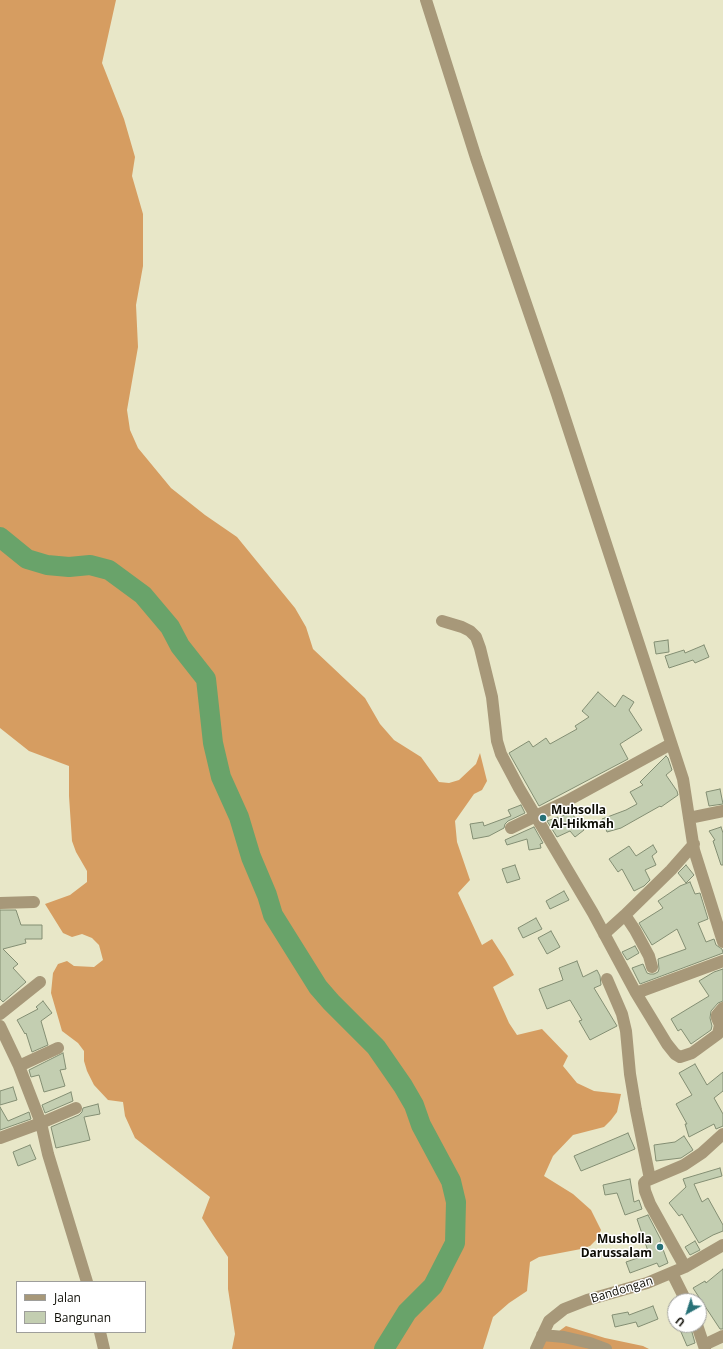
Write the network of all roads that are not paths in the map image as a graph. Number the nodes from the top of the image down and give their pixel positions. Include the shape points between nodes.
1 (426, 0) edge
2 (442, 621) dead end
3 (671, 744) junction
4 (723, 811) edge
5 (537, 816) junction
6 (690, 818) junction
7 (512, 828) dead end
8 (694, 844) junction
9 (34, 902) dead end
10 (0, 903) edge
11 (625, 915) junction
12 (604, 934) junction
13 (723, 942) edge
14 (723, 961) edge
15 (652, 967) dead end
16 (608, 979) dead end
17 (40, 982) dead end
18 (636, 993) junction
19 (723, 1008) edge
20 (0, 1014) edge
21 (0, 1026) edge
22 (58, 1048) dead end
23 (20, 1066) junction
24 (76, 1108) dead end
25 (41, 1123) junction
26 (723, 1134) edge
27 (0, 1138) edge
28 (650, 1179) junction
29 (723, 1244) edge
30 (685, 1267) junction
31 (672, 1273) junction
32 (87, 1281) edge
33 (682, 1293) edge
34 (100, 1333) edge
35 (700, 1333) edge
36 (542, 1335) junction
37 (723, 1336) edge
38 (704, 1347) edge
39 (104, 1349) edge
40 (536, 1349) edge
41 (606, 1349) edge

1 - 3 street
2 - 5 street via 470,631 478,642 492,697 499,749
3 - 5 street
3 - 6 street via 683,779
4 - 6 street
5 - 7 street
5 - 12 street
6 - 8 street
8 - 11 street
8 - 13 street
9 - 10 street
11 - 12 street
11 - 15 street via 649,956
12 - 18 street
14 - 18 street
16 - 28 street via 626,1031 631,1082
17 - 20 street
18 - 19 street via 667,1044 680,1057 692,1053 718,1034 720,1025 717,1014
21 - 23 street
22 - 23 street
23 - 25 street
24 - 25 street
25 - 27 street
25 - 32 street
26 - 28 street via 690,1161
28 - 30 street via 644,1183 650,1204
29 - 30 street, Bandongan
30 - 31 street, Bandongan
31 - 33 street
31 - 36 street, Bandongan via 564,1309 549,1321
34 - 39 street
35 - 38 street
36 - 40 street, Bandongan
36 - 41 street via 564,1337
37 - 38 street

